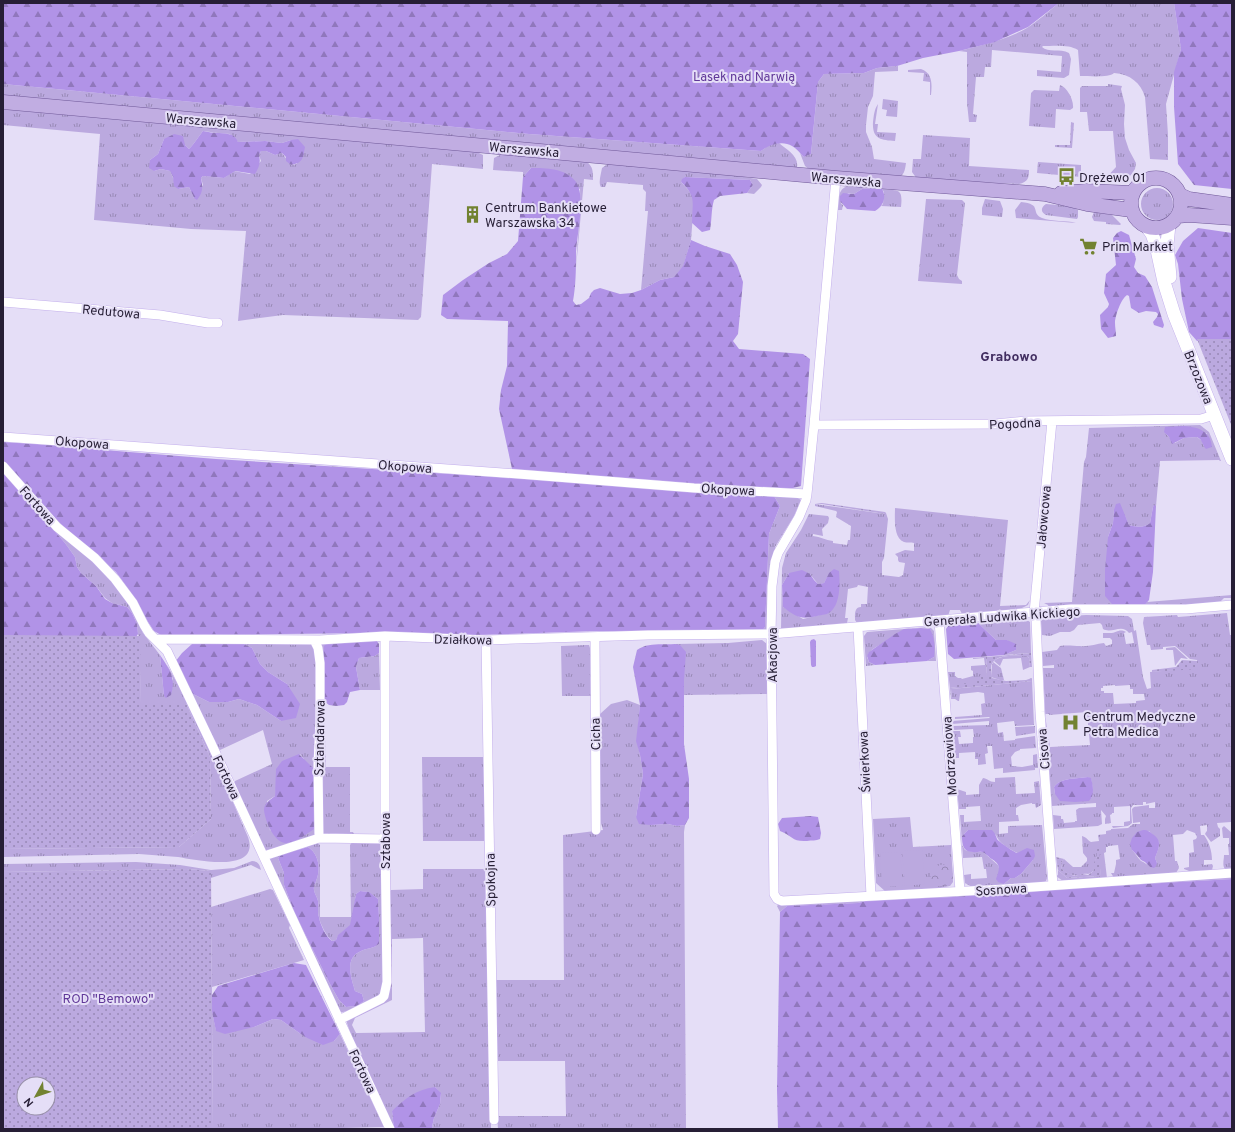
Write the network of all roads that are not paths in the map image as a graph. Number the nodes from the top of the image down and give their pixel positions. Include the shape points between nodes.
1 (3, 102) edge
2 (836, 178) junction
3 (1133, 193) junction
4 (1044, 194) junction
5 (1180, 195) junction
6 (1232, 205) edge
7 (1131, 210) junction
8 (1232, 218) edge
9 (1173, 221) junction
10 (1146, 227) junction
11 (1169, 295) junction
12 (3, 302) edge
13 (218, 323) dead end
14 (1214, 415) junction
15 (1052, 421) junction
16 (814, 425) junction
17 (3, 437) edge
18 (1232, 459) edge
19 (3, 466) edge
20 (807, 494) junction
21 (1232, 605) edge
22 (1034, 613) junction
23 (939, 621) junction
24 (858, 627) junction
25 (772, 634) junction
26 (385, 636) junction
27 (594, 637) junction
28 (156, 639) junction
29 (314, 640) junction
30 (486, 640) junction
31 (596, 830) dead end
32 (319, 838) junction
33 (385, 839) junction
34 (264, 856) junction
35 (1232, 873) edge
36 (1053, 885) junction
37 (960, 891) junction
38 (774, 894) joint
39 (871, 896) junction
40 (339, 1020) junction
41 (494, 1120) dead end
42 (390, 1129) edge

1 - 2 main road, Warszawska
2 - 4 main road, Warszawska
2 - 16 street, Akacjowa
3 - 4 main road, Warszawska via 1086,191
3 - 5 main road via 1140,184 1154,178 1170,182
3 - 7 main road
4 - 7 main road, Warszawska via 1087,204
5 - 6 main road via 1189,199
5 - 9 main road via 1181,205
7 - 10 main road
8 - 9 main road via 1189,215
9 - 10 main road via 1157,228
9 - 11 main road, Brzozowa via 1167,244
10 - 11 main road, Brzozowa via 1156,245
11 - 14 main road, Brzozowa via 1181,333
12 - 13 street, Redutowa via 160,315
14 - 15 street, Pogodna via 1201,419
14 - 18 main road, Brzozowa
15 - 16 street, Pogodna via 969,425
15 - 22 street, Jałowcowa
16 - 20 street, Akacjowa
17 - 20 street, Okopowa via 694,488
19 - 28 street, Fortowa via 57,527 95,558 115,579 133,603 146,629
20 - 25 street, Akacjowa via 799,517 775,562
21 - 22 street, Generała Ludwika Kickiego via 1186,609 1071,609
22 - 23 street, Generała Ludwika Kickiego
22 - 36 street, Cisowa
23 - 24 street, Generała Ludwika Kickiego
23 - 37 street, Modrzewiowa
24 - 25 street, Generała Ludwika Kickiego
24 - 39 street, Świerkowa
25 - 27 street, Działkowa
25 - 38 street, Akacjowa
26 - 29 street, Działkowa
26 - 30 street, Działkowa
26 - 33 street, Sztabowa
27 - 30 street, Działkowa
27 - 31 street, Cicha
28 - 29 street, Działkowa
28 - 34 street, Fortowa via 167,651
29 - 32 street, Sztandarowa via 320,663
30 - 41 street, Spokojna
32 - 33 street
32 - 34 street
33 - 40 street, Sztabowa via 386,989 384,996 377,1001
34 - 40 street, Fortowa
35 - 36 street, Sosnowa
36 - 37 street, Sosnowa
37 - 39 street, Sosnowa
38 - 39 street, Sosnowa via 782,901
40 - 42 street, Fortowa

